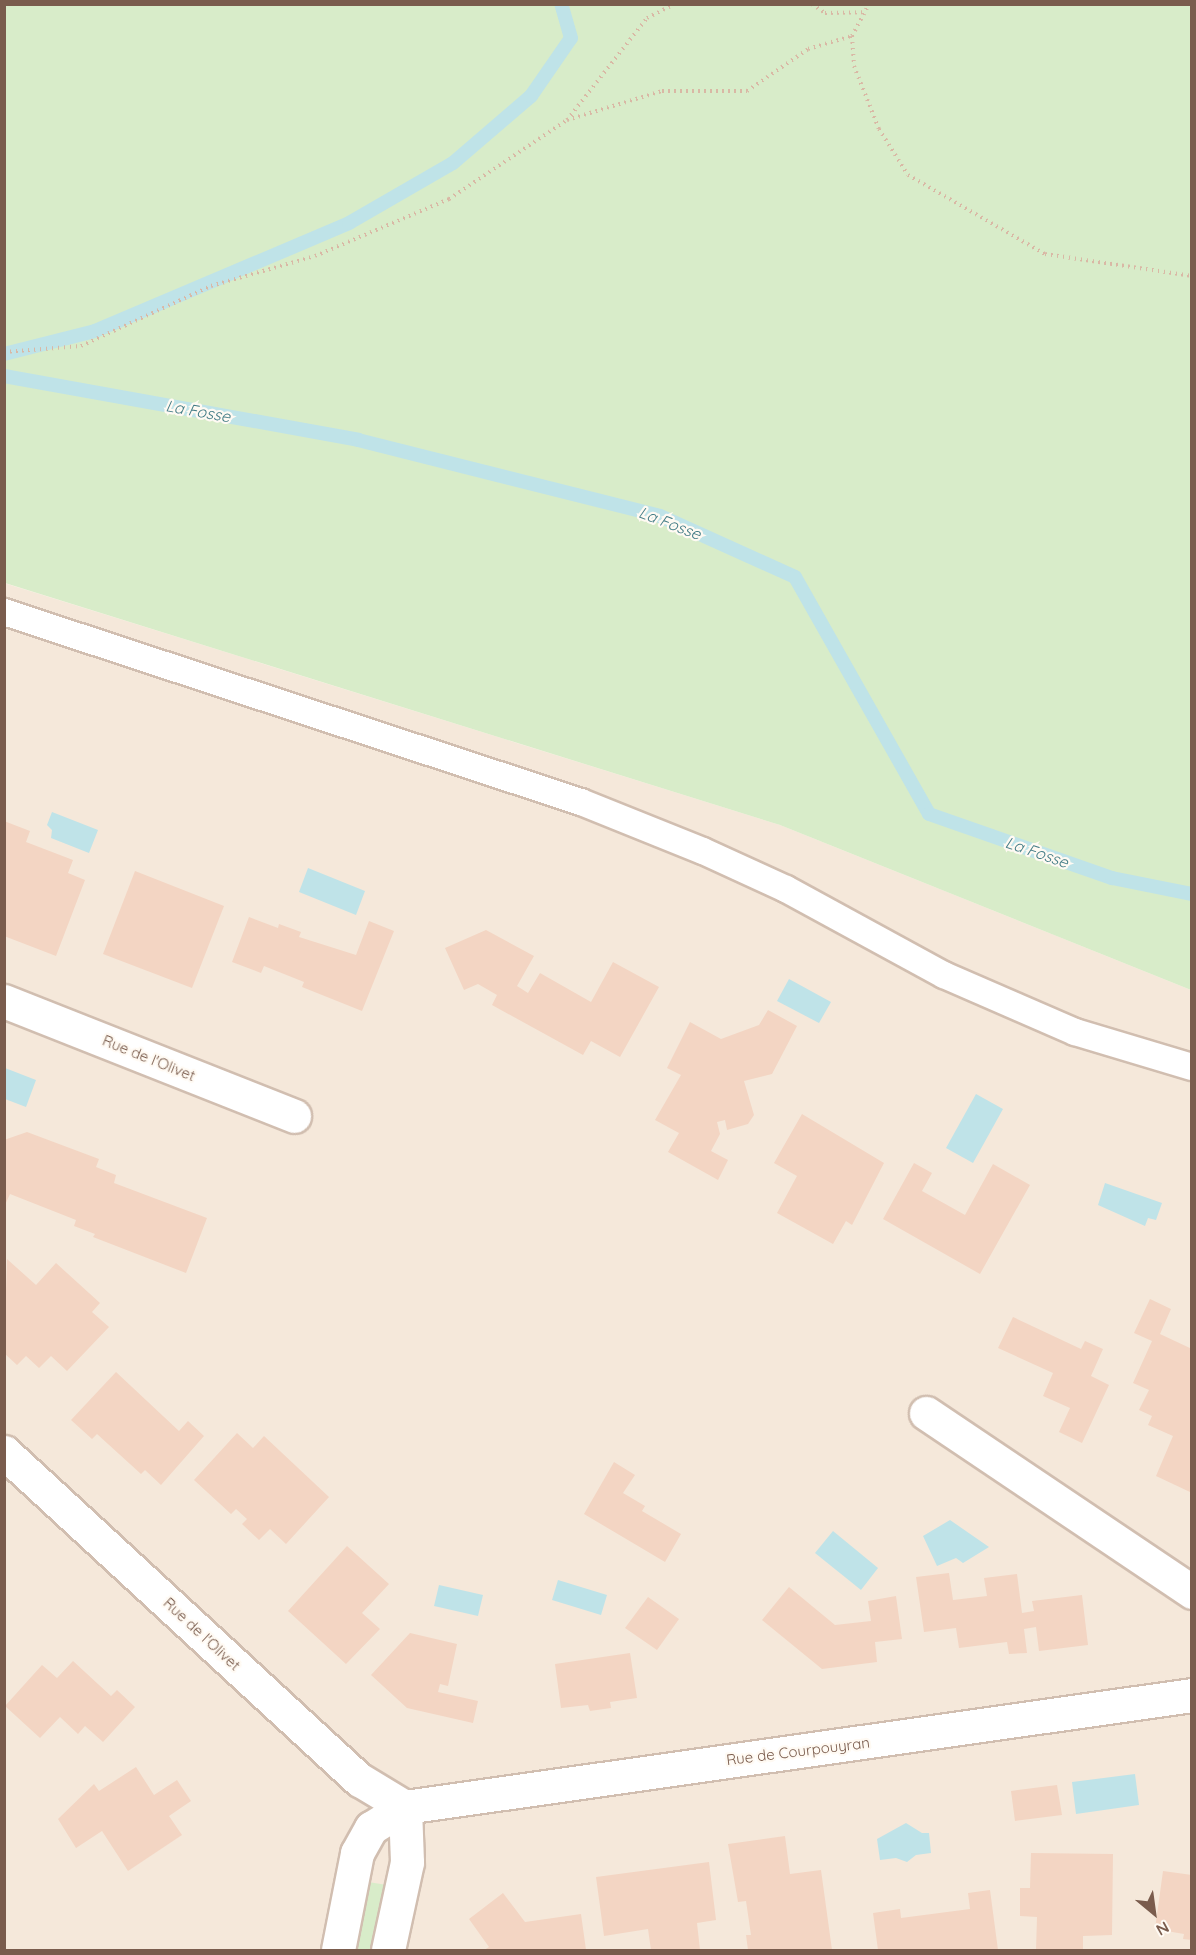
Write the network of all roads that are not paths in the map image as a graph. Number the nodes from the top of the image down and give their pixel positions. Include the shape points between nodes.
1 (4, 612) edge
2 (4, 1001) edge
3 (1191, 1066) edge
4 (294, 1116) dead end
5 (926, 1413) dead end
6 (4, 1452) edge
7 (1191, 1592) edge
8 (1191, 1695) edge
9 (405, 1807) junction
10 (338, 1950) edge
11 (388, 1950) edge

1 - 3 lane via 580,802 786,889 955,980 1075,1032
2 - 4 street, Rue de l'Olivet
5 - 7 street
6 - 9 street, Rue de l'Olivet via 360,1780
8 - 9 street, Rue de Courpouyran
9 - 10 street via 371,1828 357,1853
9 - 11 street via 407,1862

